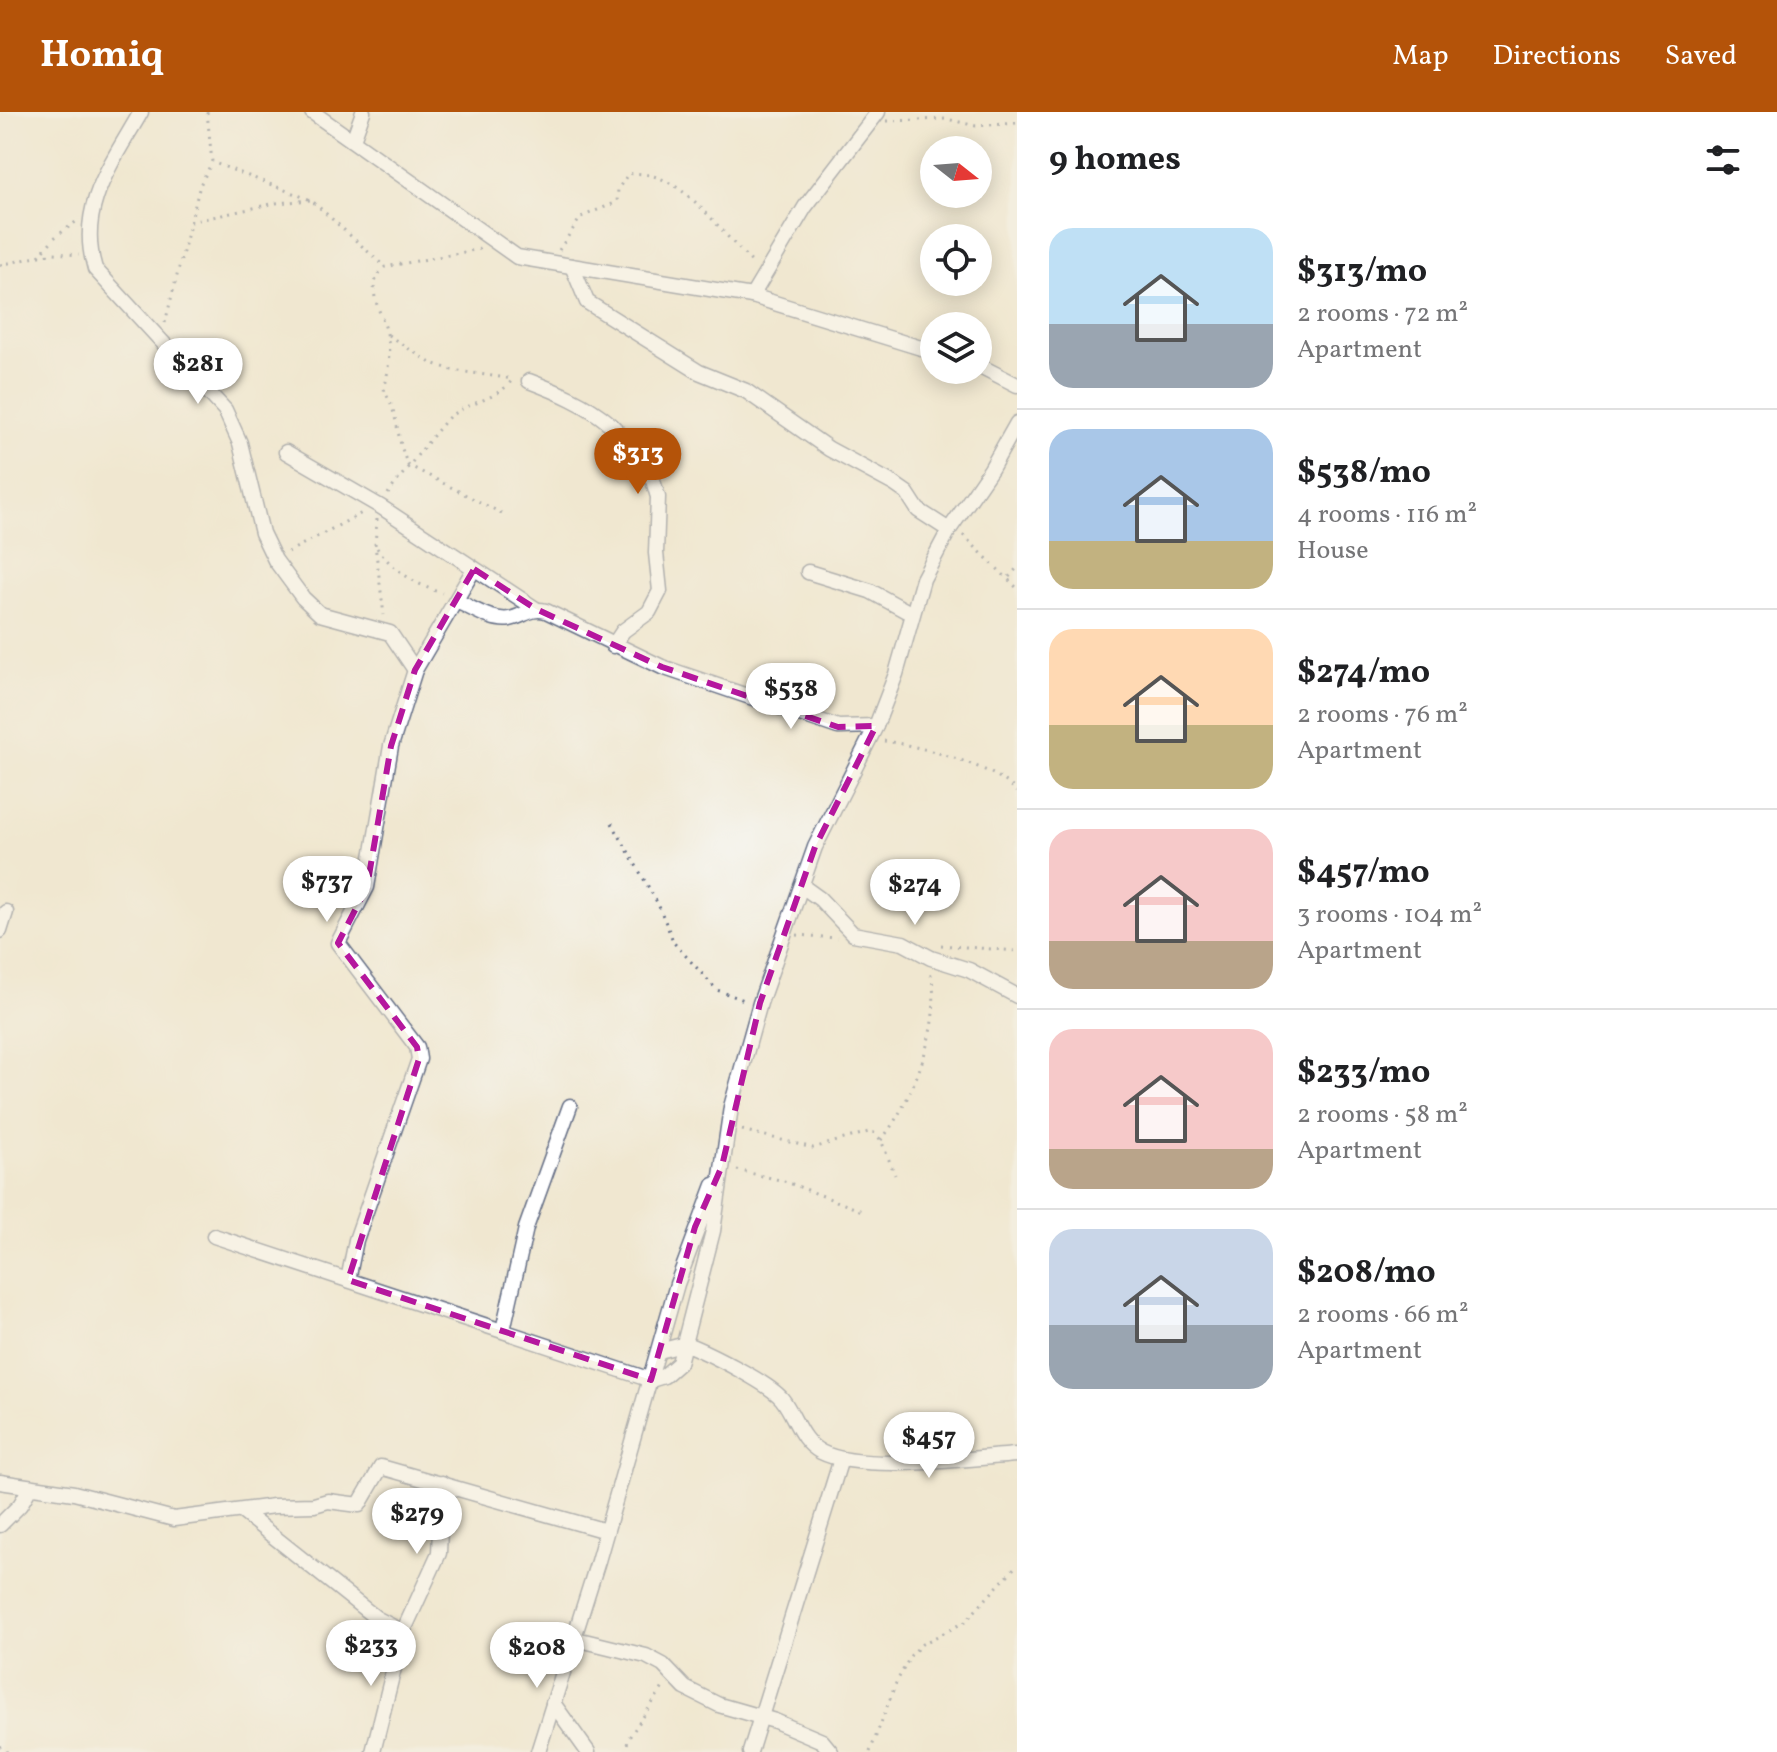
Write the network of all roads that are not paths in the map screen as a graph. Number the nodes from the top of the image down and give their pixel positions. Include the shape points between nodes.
1 (141, 112) edge
2 (312, 112) edge
3 (363, 112) edge
4 (875, 117) edge
5 (353, 140) junction
6 (572, 266) junction
7 (752, 296) junction
8 (920, 348) edge
9 (992, 372) edge
10 (529, 381) road end
11 (1017, 385) edge
12 (1017, 423) edge
13 (286, 452) dead end
14 (949, 530) junction
15 (474, 569) junction
16 (808, 572) dead end
17 (458, 598) junction
18 (536, 609) junction
19 (912, 614) junction
20 (613, 646) junction
21 (415, 670) junction
22 (872, 732) junction
23 (802, 886) junction
24 (6, 912) dead end
25 (0, 931) edge
26 (1017, 996) edge
27 (570, 1106) dead end
28 (722, 1166) junction
29 (214, 1236) dead end
30 (348, 1280) junction
31 (503, 1330) junction
32 (686, 1344) junction
33 (659, 1351) junction
34 (651, 1380) junction
35 (1017, 1455) edge
36 (841, 1459) junction
37 (0, 1482) edge
38 (442, 1483) junction
39 (30, 1488) junction
40 (244, 1513) junction
41 (0, 1525) edge
42 (606, 1531) junction
43 (403, 1632) junction
44 (572, 1638) junction
45 (553, 1703) junction
46 (763, 1720) junction
47 (373, 1752) edge
48 (538, 1752) edge
49 (588, 1752) edge
50 (750, 1752) edge
51 (831, 1752) edge

1 - 21 street via 90,212 95,269 225,410 240,443 258,523 275,560 320,614 390,633
2 - 5 street
3 - 5 street
4 - 7 street via 805,207
5 - 6 street via 517,257
6 - 7 street
6 - 14 street via 587,302 699,372 746,391 829,449 894,484 918,510
7 - 8 street
9 - 11 street
10 - 20 street via 582,403 646,458 658,497 660,591 649,612 623,631
12 - 14 street
13 - 15 street
14 - 19 street via 923,579
15 - 17 street
15 - 18 street
16 - 19 street via 870,591
17 - 18 street via 500,619
17 - 21 street
18 - 20 street
19 - 22 street via 896,674
20 - 22 street via 838,727
21 - 30 street via 391,746 367,887 338,943 417,1047 419,1059 356,1240
22 - 23 street via 826,820
23 - 26 street via 853,934 919,951
23 - 28 street via 760,1003 731,1107
24 - 25 street
27 - 31 street via 526,1228
28 - 32 street via 713,1231
28 - 33 street via 695,1227
29 - 30 street
30 - 31 street
31 - 34 street
32 - 33 street
32 - 34 street via 679,1363
32 - 36 street via 766,1384 781,1398 804,1439
33 - 34 street
34 - 42 street
35 - 36 street via 917,1462
36 - 46 street
37 - 39 street
38 - 40 street via 381,1467 359,1505 328,1501
38 - 42 street
38 - 43 street via 439,1553
39 - 40 street via 74,1493 174,1519
39 - 41 street
40 - 43 street via 376,1618
42 - 44 street
43 - 47 street
44 - 45 street
44 - 46 street via 646,1656 672,1672 685,1688
45 - 48 street
45 - 49 street
46 - 50 street
46 - 51 street via 822,1741

